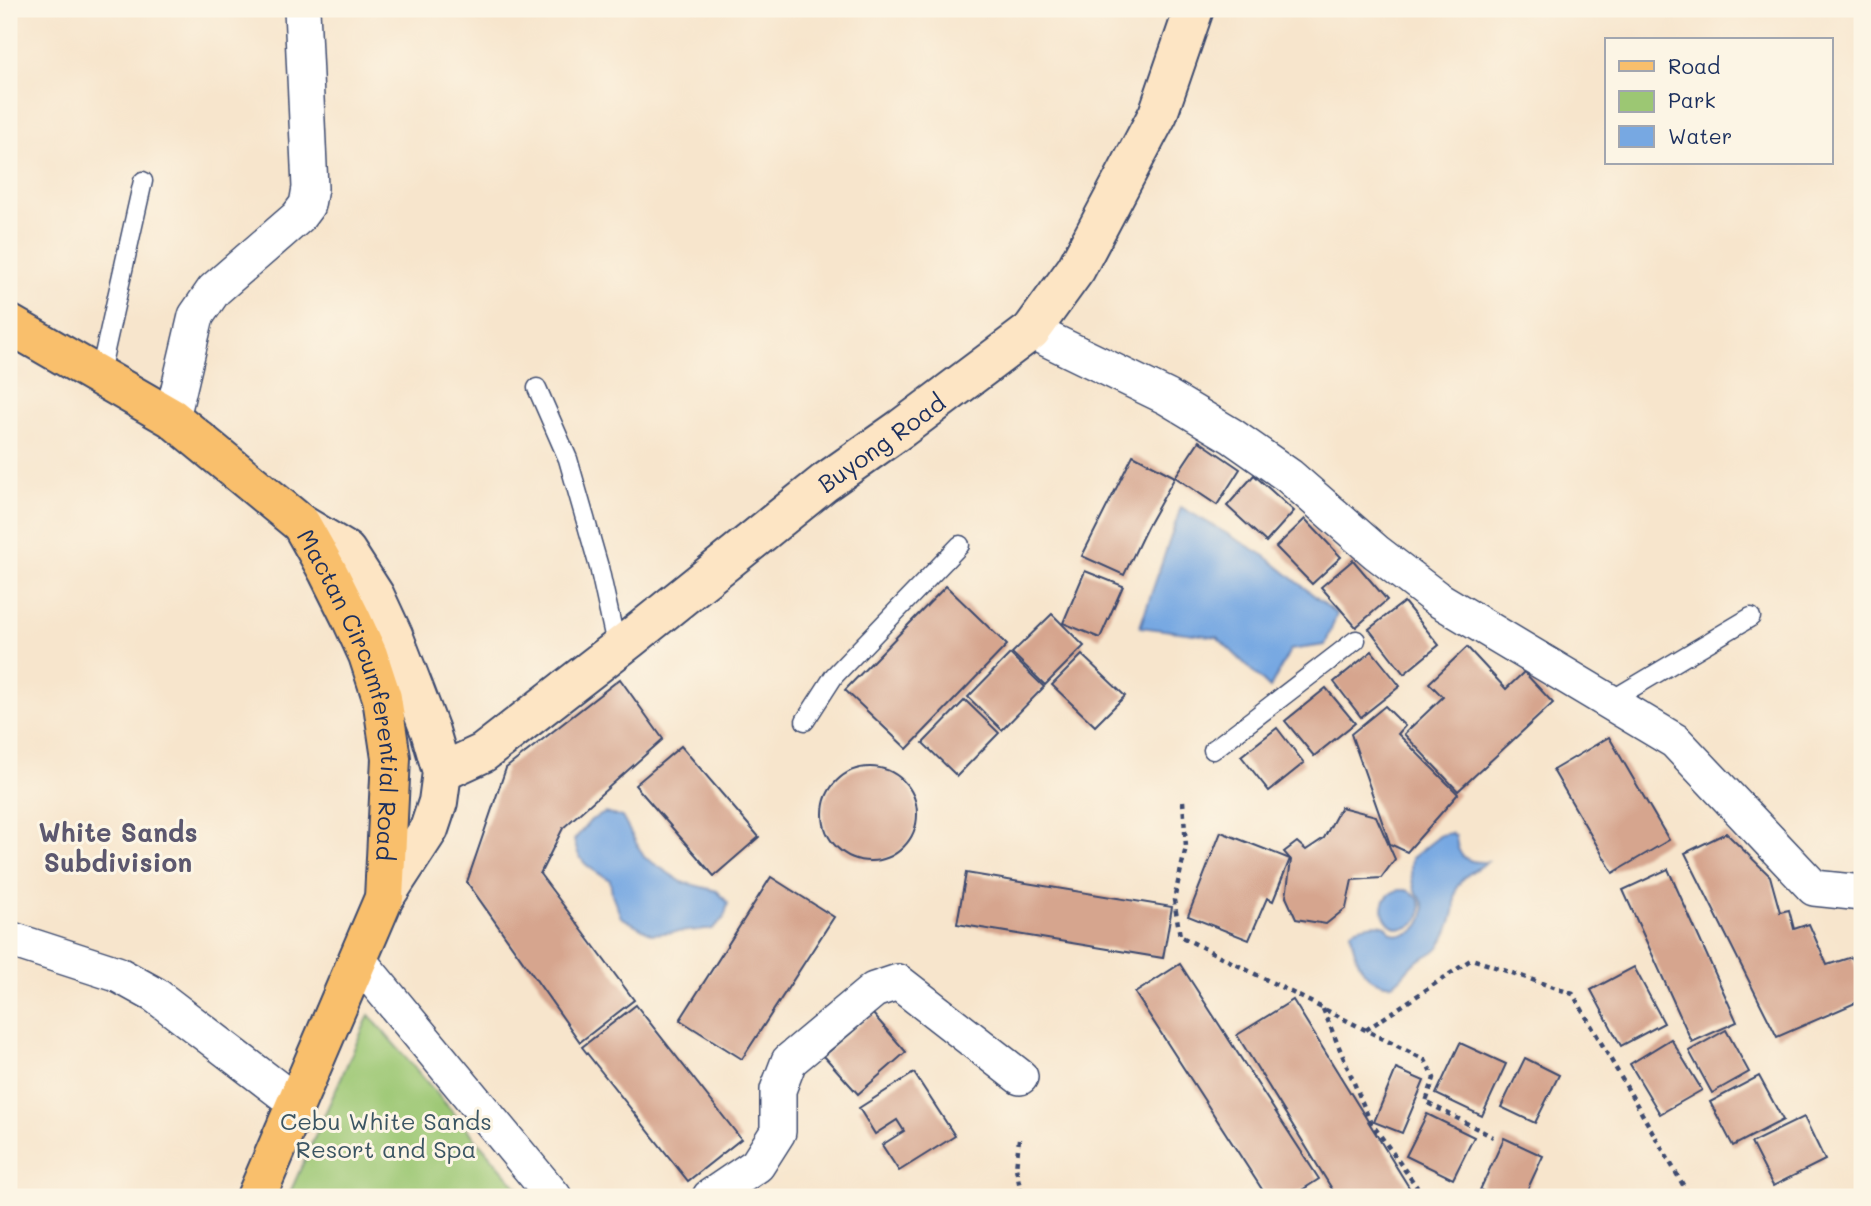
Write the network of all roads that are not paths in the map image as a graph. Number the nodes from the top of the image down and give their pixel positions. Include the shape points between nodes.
1 (302, 9) edge
2 (1195, 9) edge
3 (143, 181) dead end
4 (9, 324) edge
5 (1031, 331) junction
6 (99, 377) junction
7 (537, 388) dead end
8 (172, 418) junction
9 (301, 524) junction
10 (960, 545) dead end
11 (1751, 617) dead end
12 (1356, 640) dead end
13 (617, 649) junction
14 (1610, 701) junction
15 (805, 720) dead end
16 (1213, 750) dead end
17 (443, 772) junction
18 (1862, 893) edge
19 (384, 898) junction
20 (9, 939) edge
21 (358, 960) junction
22 (1020, 1077) dead end
23 (296, 1103) junction
24 (256, 1197) edge
25 (554, 1197) edge
26 (710, 1197) edge

1 - 8 street via 307,205 214,290 196,316
2 - 5 street, Buyong Road via 1158,114 1076,268
3 - 6 lane
4 - 6 main road, Mactan Circumferential Road
5 - 13 street, Buyong Road via 824,483
5 - 14 street via 1167,397 1232,436 1289,476 1436,598
6 - 8 main road, Mactan Circumferential Road
7 - 13 lane via 568,459
8 - 9 main road, Mactan Circumferential Road
9 - 17 street via 346,551 375,596
9 - 19 main road, Mactan Circumferential Road via 351,618 382,698 391,758
10 - 15 lane via 834,676
11 - 14 lane
12 - 16 lane
13 - 17 street, Buyong Road via 483,753
14 - 18 street via 1675,741 1814,888
17 - 19 street via 429,829
19 - 21 main road, Mactan Circumferential Road
20 - 23 street via 117,974 155,995
21 - 23 main road, Mactan Circumferential Road
21 - 25 street
22 - 26 street via 898,982 874,990 789,1061 778,1090 778,1132 757,1165
23 - 24 main road, Mactan Circumferential Road

